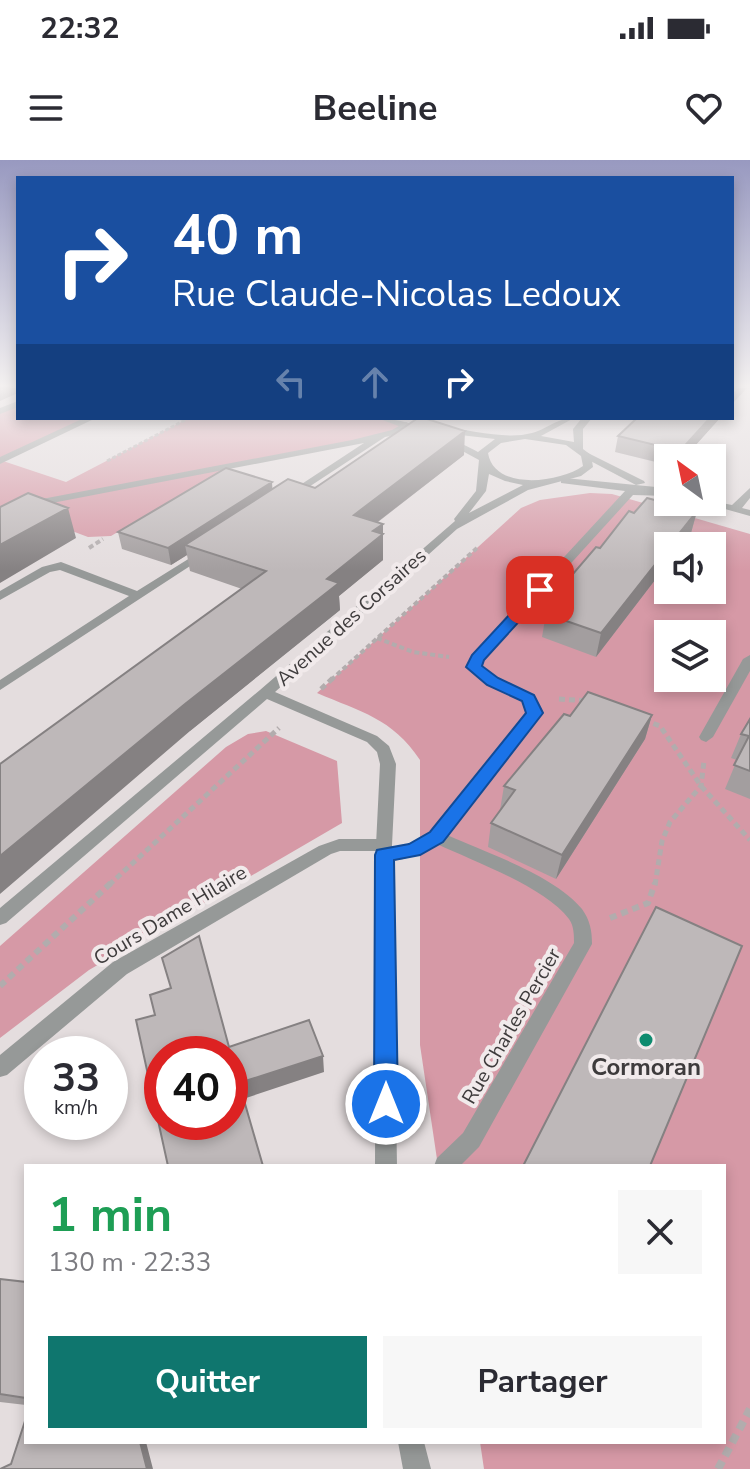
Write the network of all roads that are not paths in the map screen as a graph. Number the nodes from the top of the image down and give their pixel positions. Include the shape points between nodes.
1 (25, 449) edge
2 (314, 449) edge
3 (361, 449) edge
4 (459, 449) edge
5 (488, 449) edge
6 (577, 449) edge
7 (583, 452) junction
8 (0, 461) edge
9 (484, 461) junction
10 (565, 481) junction
11 (548, 483) junction
12 (654, 488) edge
13 (654, 491) edge
14 (750, 491) edge
15 (654, 492) edge
16 (279, 503) edge
17 (726, 507) edge
18 (735, 509) junction
19 (0, 510) edge
20 (750, 513) edge
21 (453, 527) junction
22 (215, 545) edge
23 (0, 596) edge
24 (139, 596) junction
25 (750, 659) edge
26 (0, 686) edge
27 (265, 693) junction
28 (706, 737) dead end
29 (436, 837) junction
30 (384, 850) junction
31 (0, 918) edge
32 (0, 1068) edge
33 (386, 1164) edge
34 (447, 1164) edge
35 (411, 1444) edge
36 (417, 1469) edge

1 - 8 street
2 - 19 street
3 - 16 street
4 - 9 street
5 - 9 street
6 - 7 street
7 - 10 street via 588,467
7 - 12 street
9 - 11 street via 492,471 517,480
9 - 21 street, Avenue des Corsaires via 481,491
10 - 11 street
10 - 13 street
11 - 21 street, Avenue des Corsaires via 525,487
14 - 18 street
15 - 29 street via 630,492 476,663 493,682 529,698 534,713
17 - 18 street
18 - 20 street
21 - 27 street, Avenue des Corsaires
22 - 24 street
23 - 24 street via 61,566
24 - 26 street
25 - 28 street
27 - 30 street, Avenue des Corsaires via 372,739 384,750
27 - 31 street
29 - 30 street, Cours Dame Hilaire via 413,850
29 - 34 street, Rue Charles Percier via 557,897 575,912 583,928 583,944 479,1127
30 - 32 street, Cours Dame Hilaire via 339,845 325,850 92,988
30 - 33 street, Avenue des Corsaires
35 - 36 street

